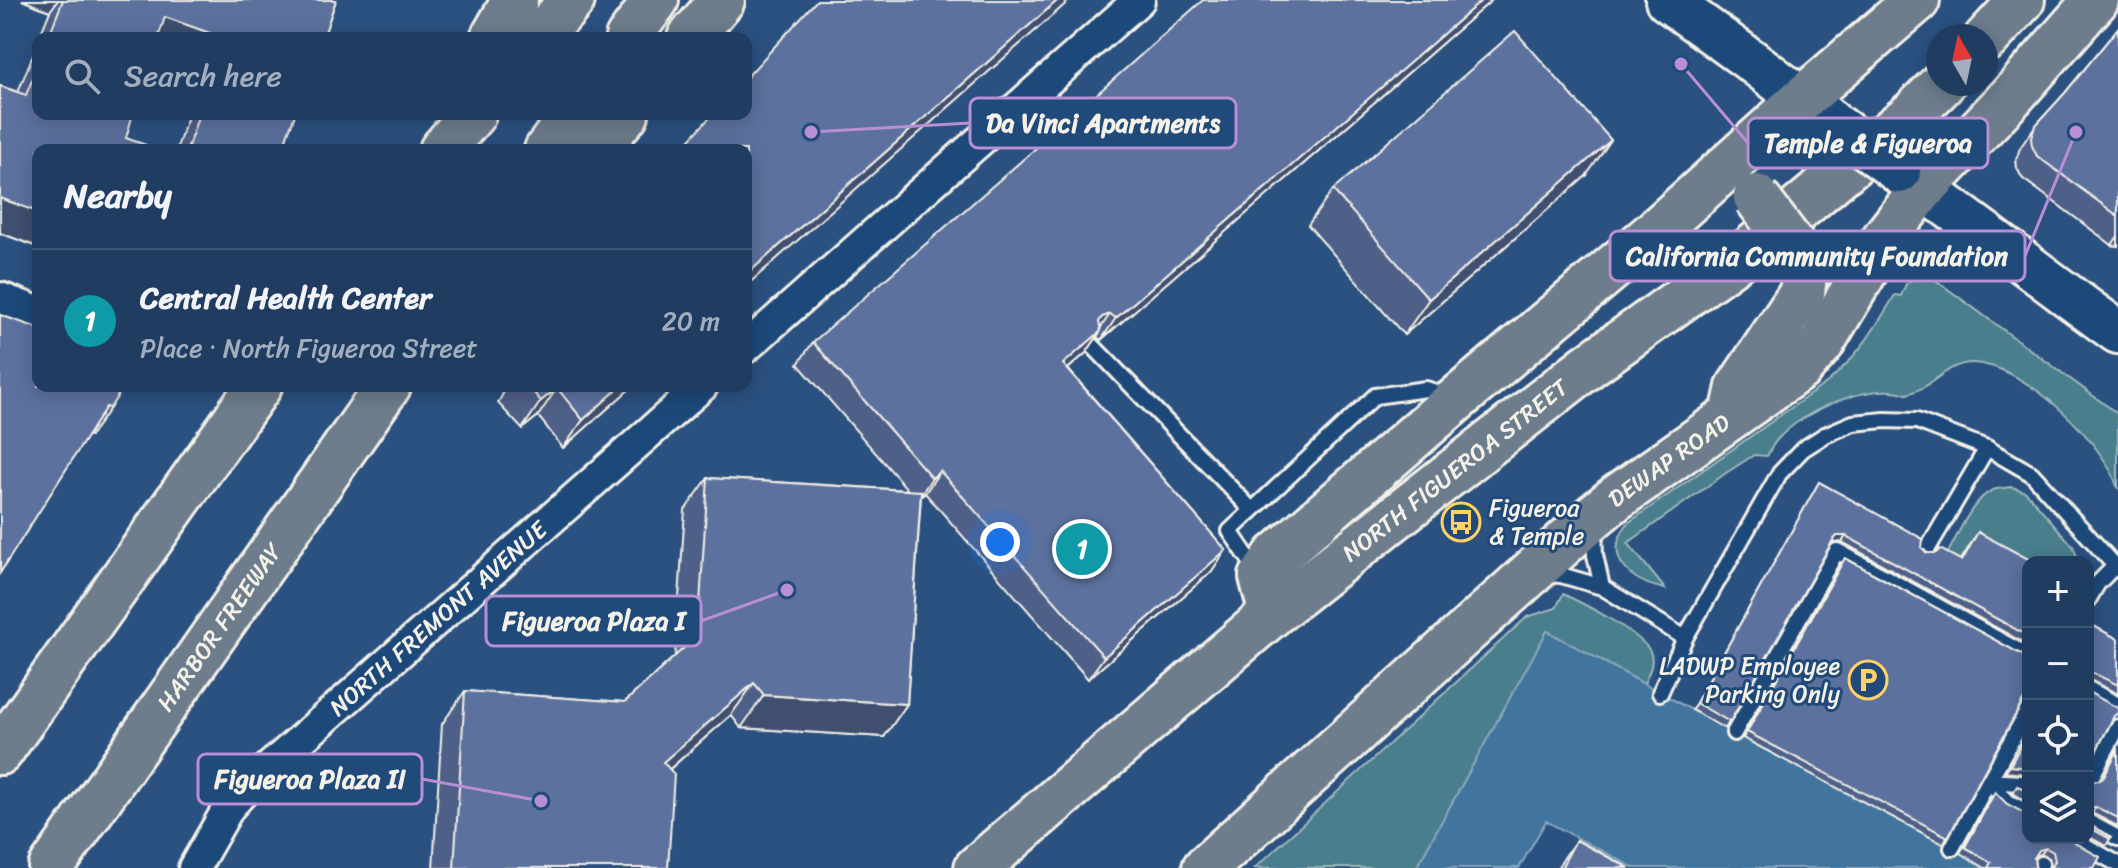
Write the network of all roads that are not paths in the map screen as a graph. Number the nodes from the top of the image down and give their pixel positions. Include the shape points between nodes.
1 (515, 0) edge
2 (531, 0) edge
3 (572, 0) edge
4 (656, 0) edge
5 (722, 0) edge
6 (1139, 0) edge
7 (1667, 0) edge
8 (1917, 0) edge
9 (2022, 0) edge
10 (2096, 0) edge
11 (1998, 26) edge
12 (496, 32) edge
13 (510, 32) edge
14 (544, 32) edge
15 (632, 32) edge
16 (695, 32) edge
17 (1930, 96) edge
18 (1801, 100) junction
19 (446, 120) edge
20 (451, 120) edge
21 (468, 120) edge
22 (569, 120) edge
23 (621, 120) edge
24 (433, 144) edge
25 (434, 144) edge
26 (447, 144) edge
27 (551, 144) edge
28 (601, 144) edge
29 (1711, 181) junction
30 (1910, 181) junction
31 (0, 298) edge
32 (32, 310) edge
33 (2118, 332) edge
34 (752, 342) edge
35 (1093, 346) edge
36 (255, 392) edge
37 (384, 392) edge
38 (695, 392) edge
39 (1457, 399) junction
40 (1732, 417) junction
41 (1987, 448) junction
42 (1252, 510) junction
43 (1594, 516) junction
44 (1927, 550) edge
45 (2116, 568) edge
46 (1602, 587) junction
47 (2094, 590) edge
48 (1508, 594) junction
49 (1267, 596) junction
50 (1685, 638) junction
51 (2022, 653) edge
52 (2094, 692) edge
53 (1660, 693) dead end
54 (2118, 705) edge
55 (2022, 721) edge
56 (2118, 727) edge
57 (1734, 733) dead end
58 (0, 752) edge
59 (2094, 772) edge
60 (1989, 781) junction
61 (2022, 784) edge
62 (2022, 810) edge
63 (2094, 825) edge
64 (2118, 838) edge
65 (2082, 844) edge
66 (1952, 848) dead end
67 (2118, 864) edge
68 (51, 868) edge
69 (194, 868) edge
70 (977, 868) edge
71 (1205, 868) edge

1 - 12 main road
2 - 13 main road
3 - 14 main road
4 - 15 main road
5 - 16 main road
6 - 34 street
7 - 18 main road
8 - 18 main road
9 - 11 main road
10 - 30 main road, DEWAP ROAD via 2005,103
17 - 49 main road, NORTH FIGUEROA STREET via 1751,249
18 - 29 main road
18 - 30 main road, bridge
19 - 24 main road
20 - 25 main road
21 - 26 main road
22 - 27 main road
23 - 28 main road
29 - 39 main road
29 - 40 main road, bridge via 1742,186 1756,197 1793,246 1804,276 1802,293 1739,387
30 - 33 main road
30 - 40 main road, DEWAP ROAD via 1886,236 1821,344 1800,368
31 - 32 street
35 - 42 lane
36 - 58 main road
37 - 68 main road, HARBOR FREEWAY
38 - 69 street, NORTH FREMONT AVENUE via 247,787 229,807
39 - 42 lane via 1426,389 1375,396
39 - 49 main road via 1276,556
40 - 43 main road, DEWAP ROAD
41 - 44 lane
41 - 45 lane via 2032,474
41 - 50 lane via 1917,421 1853,423 1825,435 1779,474
42 - 49 lane via 1230,531
43 - 46 lane
43 - 48 main road, DEWAP ROAD
45 - 47 lane
46 - 48 lane via 1540,574
46 - 50 lane
48 - 71 main road, DEWAP ROAD
49 - 70 main road, NORTH FIGUEROA STREET
50 - 53 lane
51 - 57 lane via 1837,551
52 - 54 lane
55 - 60 lane
56 - 59 lane
60 - 61 lane
60 - 62 lane
60 - 66 lane
63 - 64 lane
65 - 67 lane

